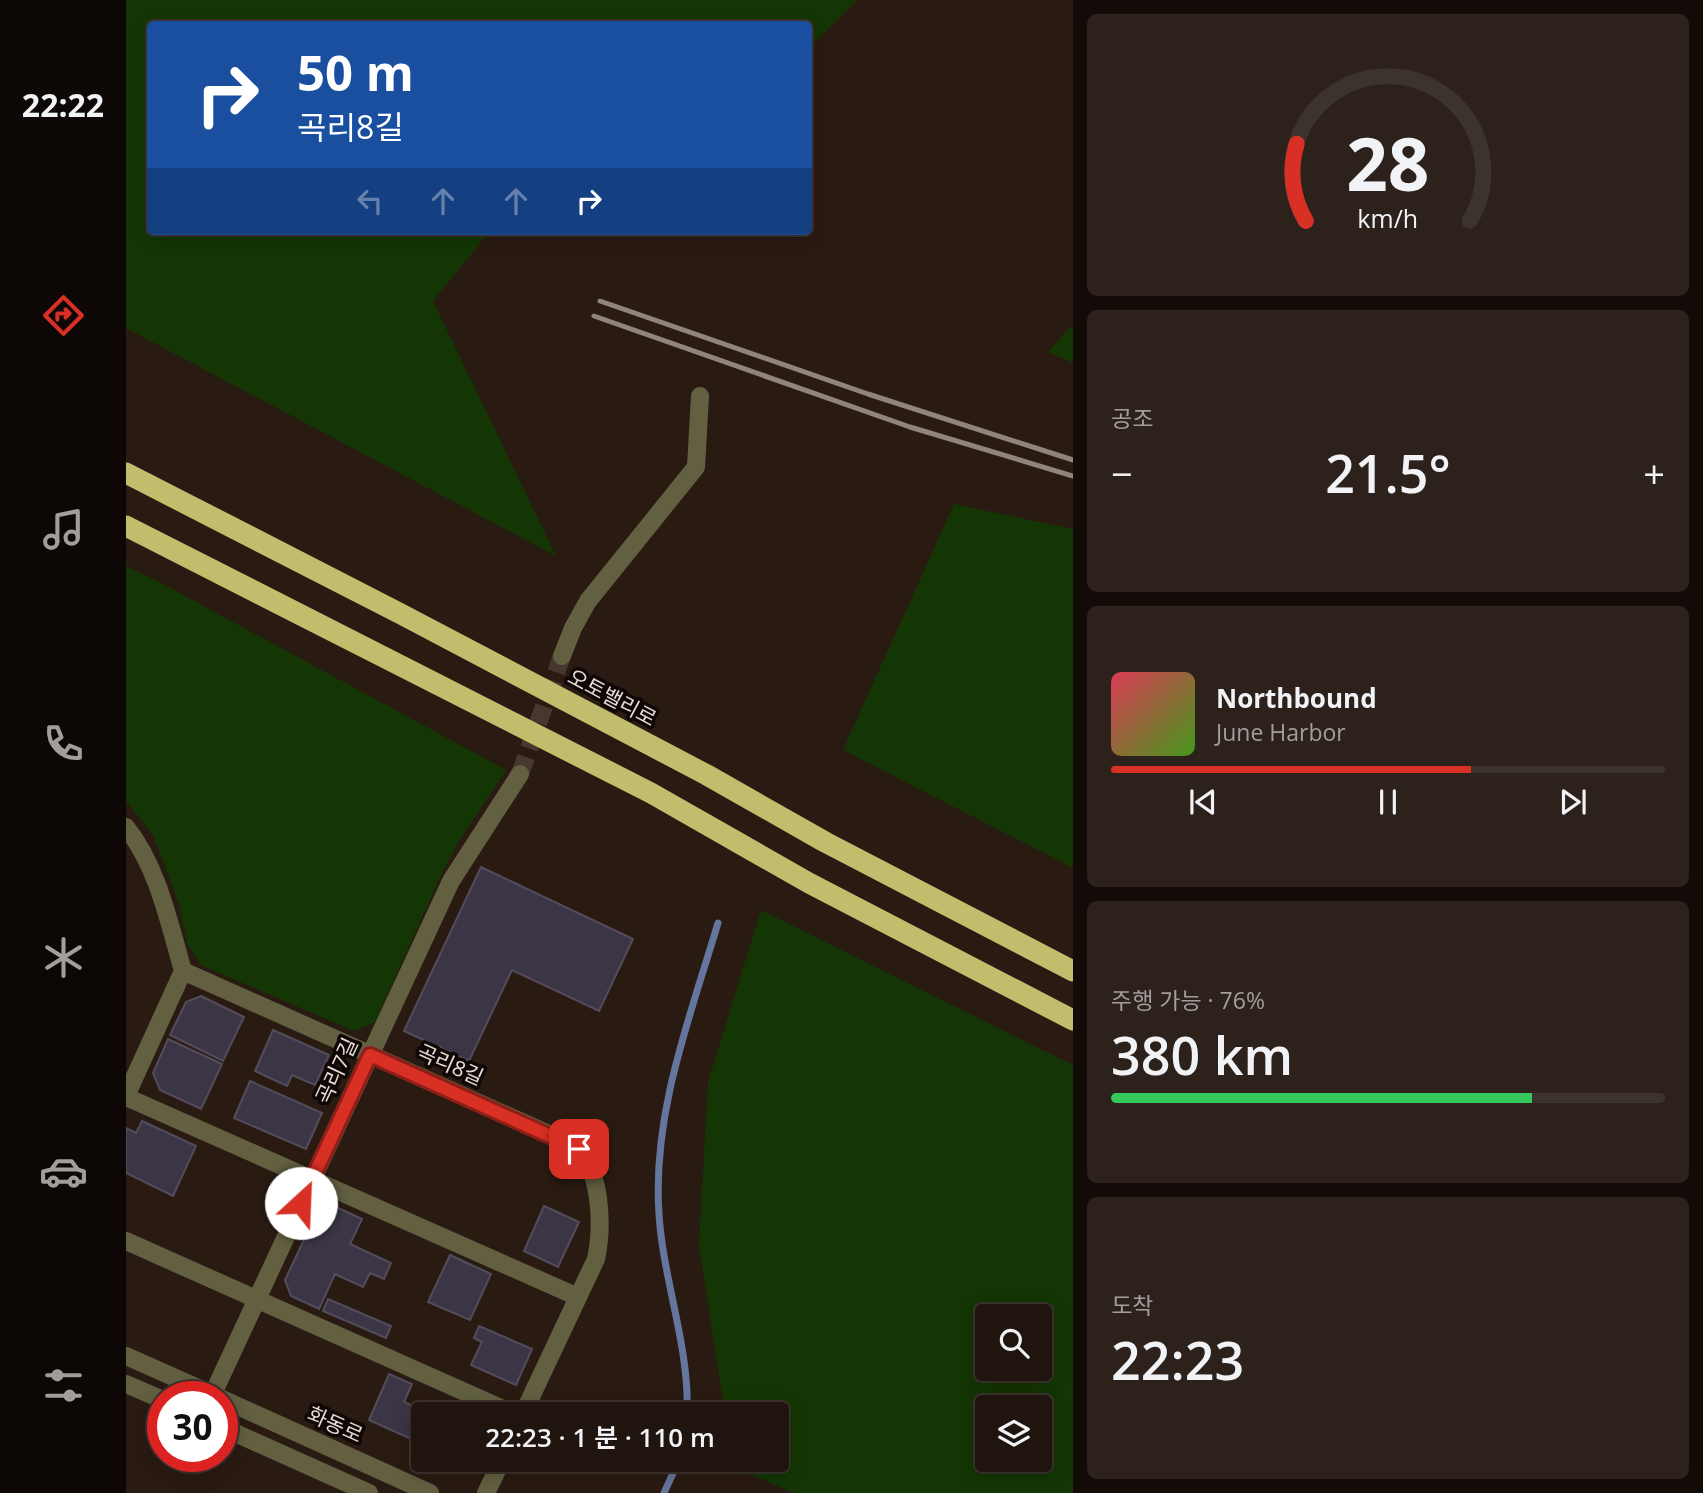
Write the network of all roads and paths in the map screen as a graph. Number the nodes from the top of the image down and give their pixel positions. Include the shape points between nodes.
1 (700, 396) dead end
2 (126, 473) edge
3 (126, 526) edge
4 (562, 656) tunnel mouth
5 (520, 774) tunnel mouth
6 (126, 827) edge
7 (183, 971) junction
8 (1073, 971) edge
9 (1073, 1020) edge
10 (370, 1055) junction
11 (126, 1096) edge
12 (312, 1179) junction
13 (126, 1241) edge
14 (578, 1297) junction
15 (257, 1299) junction
16 (126, 1356) edge
17 (181, 1381) edge
18 (223, 1381) edge
19 (126, 1384) edge
20 (147, 1393) edge
21 (487, 1402) edge
22 (529, 1402) edge
23 (238, 1407) edge
24 (238, 1434) edge
25 (496, 1472) edge
26 (369, 1493) edge
27 (430, 1493) edge
28 (486, 1493) edge

1 - 4 street via 696,467 588,601
2 - 8 highway, 오토밸리로
3 - 9 highway via 682,809 808,883
5 - 10 street, 곡리7길 via 451,881
6 - 7 street via 162,899
7 - 10 street, 곡리8길
7 - 11 street
10 - 12 street, 곡리7길
10 - 14 street, 곡리8길 via 571,1144 586,1158 595,1179 599,1245
11 - 12 street
12 - 14 street
12 - 15 street, 곡리7길
13 - 15 street
14 - 22 street, 곡리8길
15 - 18 street, 곡리7길
15 - 21 street
16 - 17 street, 화동로
19 - 20 street
23 - 27 street, 화동로
24 - 26 street
25 - 28 street

